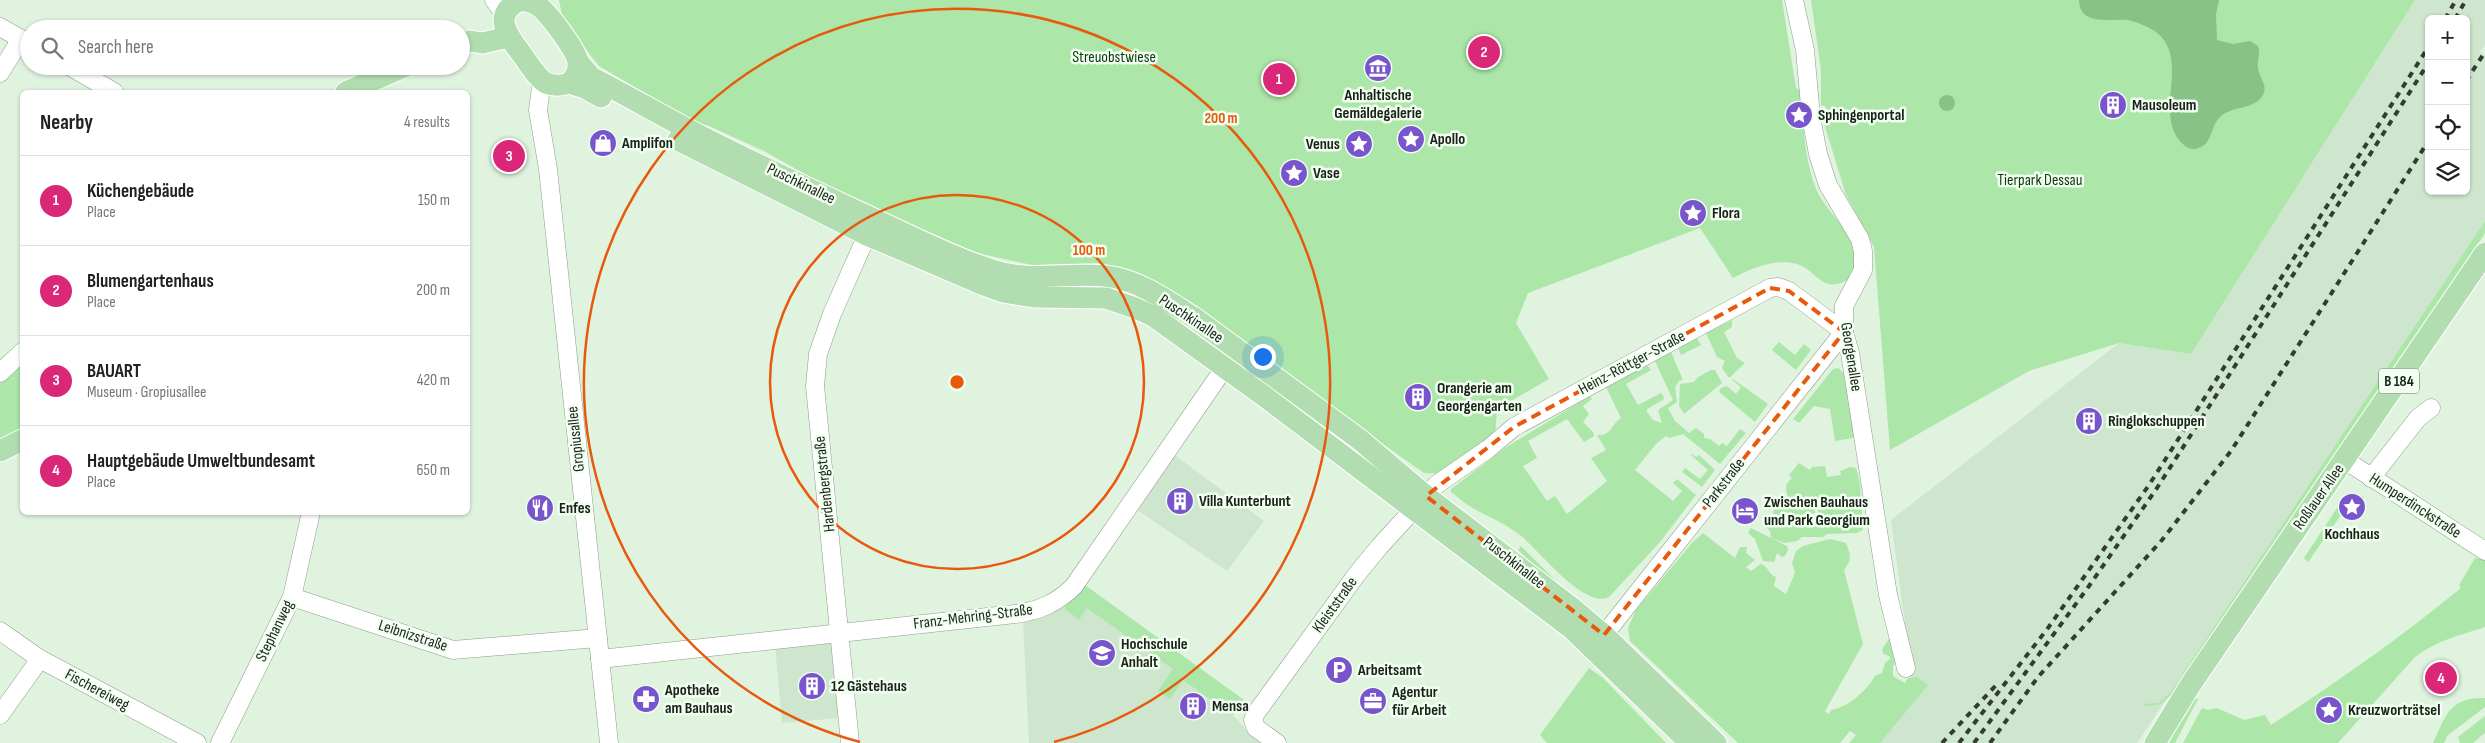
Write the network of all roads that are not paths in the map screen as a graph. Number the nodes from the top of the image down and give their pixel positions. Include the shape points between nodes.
1 (1794, 0) edge
2 (520, 9) edge
3 (0, 27) edge
4 (20, 38) edge
5 (470, 43) edge
6 (20, 47) edge
7 (578, 62) junction
8 (0, 73) edge
9 (85, 75) edge
10 (385, 75) edge
11 (556, 83) junction
12 (111, 90) edge
13 (351, 90) edge
14 (867, 235) junction
15 (2485, 253) edge
16 (1844, 332) junction
17 (20, 354) edge
18 (1225, 368) junction
19 (0, 373) edge
20 (2431, 408) dead end
21 (20, 441) edge
22 (0, 451) edge
23 (2345, 460) junction
24 (2371, 478) junction
25 (1421, 502) junction
26 (310, 515) edge
27 (2485, 551) edge
28 (292, 597) junction
29 (0, 631) edge
30 (839, 633) junction
31 (1604, 635) junction
32 (598, 638) junction
33 (40, 659) junction
34 (600, 659) junction
35 (1906, 668) dead end
36 (0, 715) edge
37 (198, 743) edge
38 (220, 743) edge
39 (609, 743) edge
40 (850, 743) edge
41 (1277, 743) edge
42 (1690, 743) edge
43 (1716, 743) edge
44 (2155, 743) edge

1 - 16 street, Georgenallee via 1805,50 1818,154 1828,185 1860,239 1863,251 1863,270 1844,306
2 - 5 main road via 482,43
2 - 7 main road, Puschkinallee via 572,48
2 - 11 main road
3 - 4 street
6 - 8 street
7 - 11 main road via 576,75
7 - 25 main road, Puschkinallee via 591,77 704,137 882,223 978,265 1008,275 1104,276 1146,289 1192,317 1329,418
9 - 12 street
10 - 13 main road
11 - 14 main road, Puschkinallee via 585,88 712,158
11 - 32 street, Gropiusallee via 538,110 544,136
14 - 18 main road, Puschkinallee via 1003,292 1122,302 1160,321
14 - 30 street, Hardenbergstraße via 818,354 815,386
15 - 23 main road, Roßlauer Allee / B 184
16 - 25 street, Heinz-Röttger-Straße via 1789,291 1770,288 1514,427 1436,485
16 - 31 street, Parkstraße
16 - 35 street, Georgenallee via 1888,595
17 - 19 street
18 - 25 main road, Puschkinallee
18 - 30 street, Franz-Mehring-Straße via 1074,586 1057,602 1015,614
20 - 24 street via 2418,418
21 - 22 main road
23 - 24 street, Humperdinckstraße
23 - 44 main road, Roßlauer Allee / B 184 via 2186,690
24 - 27 street, Humperdinckstraße
25 - 31 main road, Puschkinallee via 1571,607
25 - 41 street, Kleiststraße via 1357,574 1256,712 1253,720 1256,728
25 - 42 main road, Puschkinallee via 1572,629
26 - 28 street, Stephanweg
28 - 32 street, Leibnizstraße via 453,650
28 - 38 street, Stephanweg
29 - 33 street, Fischereiweg
30 - 34 street, Franz-Mehring-Straße
30 - 40 street, Hardenbergstraße
31 - 43 main road, Puschkinallee
32 - 34 street, Gropiusallee
33 - 36 street
33 - 37 street, Fischereiweg
34 - 39 street, Gropiusallee

